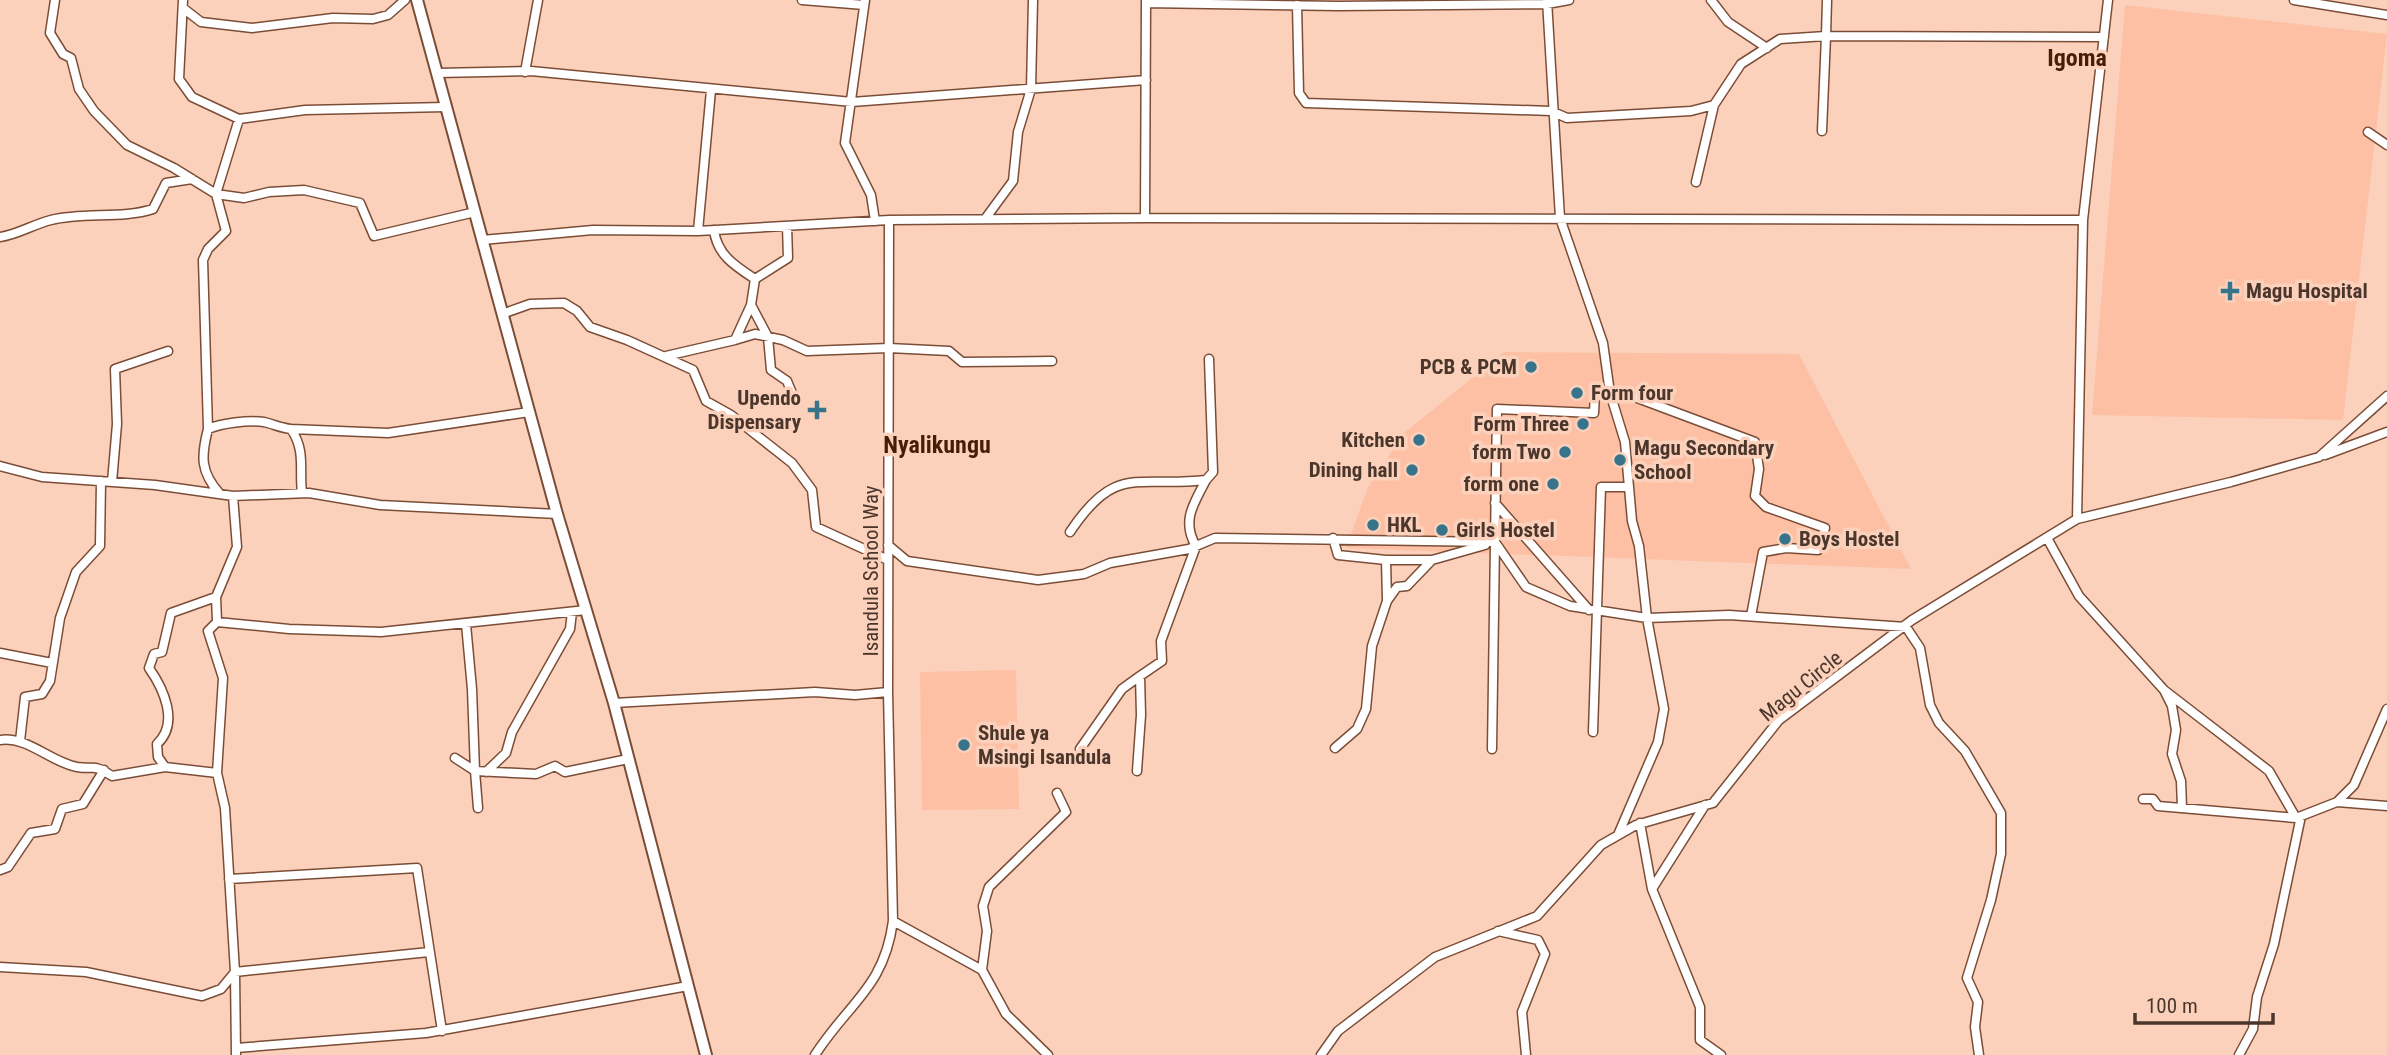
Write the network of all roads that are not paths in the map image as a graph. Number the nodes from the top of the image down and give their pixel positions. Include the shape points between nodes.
1 (55, 0) edge
2 (405, 0) edge
3 (417, 0) edge
4 (538, 0) edge
5 (802, 0) edge
6 (1032, 0) edge
7 (1569, 0) edge
8 (1711, 0) edge
9 (1827, 0) edge
10 (2108, 0) edge
11 (2294, 0) edge
12 (864, 2) edge
13 (1146, 2) edge
14 (1440, 2) edge
15 (1547, 2) edge
16 (1338, 3) edge
17 (183, 4) edge
18 (1297, 5) junction
19 (2387, 15) edge
20 (1826, 36) junction
21 (2104, 37) junction
22 (1767, 48) junction
23 (525, 72) junction
24 (437, 73) junction
25 (1146, 80) junction
26 (1031, 89) junction
27 (710, 90) junction
28 (852, 102) junction
29 (1714, 105) junction
30 (446, 107) junction
31 (1551, 111) junction
32 (239, 119) junction
33 (1822, 131) dead end
34 (2368, 132) dead end
35 (2387, 145) edge
36 (192, 179) junction
37 (1696, 182) dead end
38 (216, 194) junction
39 (475, 212) junction
40 (1145, 218) junction
41 (1560, 218) junction
42 (985, 219) junction
43 (889, 220) junction
44 (2083, 220) junction
45 (875, 221) junction
46 (787, 226) junction
47 (714, 230) junction
48 (698, 231) junction
49 (0, 237) edge
50 (482, 240) junction
51 (755, 279) junction
52 (751, 305) junction
53 (502, 314) junction
54 (768, 337) junction
55 (734, 340) junction
56 (889, 348) junction
57 (168, 351) dead end
58 (666, 356) junction
59 (1209, 359) dead end
60 (1052, 361) dead end
61 (1610, 393) junction
62 (2387, 397) edge
63 (794, 398) dead end
64 (529, 412) junction
65 (208, 429) junction
66 (291, 429) junction
67 (2387, 432) edge
68 (2319, 457) junction
69 (0, 466) edge
70 (1206, 480) junction
71 (101, 481) junction
72 (112, 482) junction
73 (1629, 487) junction
74 (302, 493) junction
75 (220, 494) junction
76 (233, 496) junction
77 (1495, 503) junction
78 (557, 514) junction
79 (2077, 519) junction
80 (1070, 532) dead end
81 (1333, 538) junction
82 (2047, 538) junction
83 (1495, 542) junction
84 (888, 545) junction
85 (1196, 546) junction
86 (1386, 559) junction
87 (888, 560) junction
88 (1432, 560) junction
89 (216, 597) junction
90 (1387, 601) junction
91 (586, 610) junction
92 (1594, 610) junction
93 (572, 612) junction
94 (1751, 616) junction
95 (1647, 618) junction
96 (216, 622) junction
97 (466, 624) junction
98 (1906, 627) junction
99 (0, 653) edge
100 (52, 663) junction
101 (1140, 676) junction
102 (2165, 690) junction
103 (888, 692) junction
104 (614, 704) junction
105 (2387, 709) edge
106 (1593, 732) dead end
107 (0, 740) edge
108 (20, 741) junction
109 (1335, 748) dead end
110 (1492, 748) dead end
111 (1080, 749) dead end
112 (455, 758) dead end
113 (628, 759) junction
114 (165, 767) junction
115 (104, 770) junction
116 (475, 771) junction
117 (1137, 771) dead end
118 (486, 772) junction
119 (217, 773) junction
120 (1057, 793) dead end
121 (2143, 799) dead end
122 (2337, 802) junction
123 (1705, 805) junction
124 (2387, 806) edge
125 (478, 808) dead end
126 (2182, 808) junction
127 (2299, 817) junction
128 (1640, 823) junction
129 (1617, 836) junction
130 (0, 870) edge
131 (229, 879) junction
132 (1652, 888) junction
133 (893, 921) junction
134 (1498, 931) junction
135 (429, 952) junction
136 (0, 967) edge
137 (982, 970) junction
138 (235, 972) junction
139 (688, 986) junction
140 (442, 1031) junction
141 (236, 1052) edge
142 (706, 1055) edge
143 (815, 1055) edge
144 (1048, 1055) edge
145 (1321, 1055) edge
146 (1526, 1055) edge
147 (1721, 1055) edge
148 (1979, 1055) edge
149 (2239, 1055) edge

1 - 36 street via 50,33 63,54 71,58 79,89 94,111 127,145
2 - 17 street via 388,15 373,19 333,18 252,28 201,22
3 - 24 main road
4 - 23 street
5 - 12 street
6 - 26 street
7 - 15 street
8 - 22 street via 1728,22
9 - 20 street
10 - 21 street
11 - 19 street
12 - 28 street
13 - 18 street
13 - 25 street
14 - 15 street
14 - 16 street
15 - 31 street
16 - 18 street
17 - 32 street via 179,79 192,97
18 - 31 street via 1299,93 1306,103
20 - 21 street
20 - 22 street via 1780,39
20 - 33 street
21 - 44 street
22 - 29 street via 1741,64
23 - 24 street
23 - 27 street
24 - 30 main road
25 - 26 street
25 - 40 street
26 - 28 street
26 - 42 street via 1018,132 1013,181
27 - 28 street
27 - 48 street
28 - 45 street via 845,142 871,195
29 - 31 street via 1691,111 1567,118
29 - 37 street
30 - 32 street via 305,110
30 - 39 main road
31 - 41 street
32 - 38 street
34 - 35 street
36 - 38 street
36 - 49 street via 166,183 153,209 142,213 90,213 54,219
38 - 39 street via 244,198 304,190 360,203 374,236
38 - 65 street via 226,231 203,260
39 - 50 main road
40 - 41 street
40 - 42 street
41 - 44 street
41 - 61 street via 1603,342
42 - 43 street
43 - 45 street
43 - 56 street, Isandula School Way
44 - 79 street
45 - 46 street
46 - 47 street
46 - 51 street via 788,258
47 - 48 street
47 - 51 street via 715,242 730,262
48 - 50 street via 593,230
50 - 53 main road
51 - 52 street
52 - 54 street
52 - 55 street
53 - 58 street via 530,304 564,303 590,327
53 - 64 main road
54 - 55 street via 755,334
54 - 56 street via 807,351
54 - 63 street via 771,370 787,381
55 - 58 street
56 - 60 street via 949,351 962,362
56 - 84 street, Isandula School Way
57 - 72 street via 115,369
58 - 87 street via 693,370 706,401 747,426 792,463 812,490 816,527
59 - 70 street via 1214,459 1213,472
61 - 73 street via 1625,442
61 - 77 street via 1595,393 1594,413 1497,409
61 - 94 street via 1624,393 1755,442 1759,469 1755,496 1766,507 1825,528 1818,550 1763,552
62 - 68 street
64 - 66 street via 388,433
64 - 78 main road
65 - 66 street via 264,422
65 - 75 street via 201,456 203,471
66 - 74 street via 302,452
67 - 68 street, Magu Circle
68 - 79 street, Magu Circle
69 - 71 street via 42,477
70 - 80 street via 1128,482 1104,491
70 - 85 street via 1188,515 1189,534
71 - 72 street
71 - 100 street via 100,546 76,572 60,618
72 - 75 street
73 - 92 street via 1601,487
73 - 95 street
74 - 76 street
74 - 78 street via 380,505
75 - 76 street
76 - 89 street via 237,547
77 - 83 street
77 - 92 street
78 - 91 main road
79 - 82 street, Magu Circle
81 - 83 street
81 - 85 street via 1215,538
81 - 86 street via 1338,555
82 - 98 street, Magu Circle
82 - 102 street via 2079,596
83 - 88 street
83 - 92 street via 1526,587 1570,606
83 - 110 street
84 - 85 street via 907,561 1038,580 1084,574 1110,563
84 - 87 street, Isandula School Way
85 - 101 street via 1161,641 1161,661
86 - 88 street
86 - 90 street
87 - 103 street, Isandula School Way
88 - 90 street via 1407,586 1397,587
89 - 96 street
89 - 114 street via 171,613 162,652 154,653 149,668 164,688 168,717 157,744
90 - 109 street via 1373,646 1366,709 1357,729
91 - 93 street
91 - 104 main road
92 - 95 street
92 - 106 street
93 - 97 street
93 - 118 street via 570,629 512,732 506,753
94 - 95 street
94 - 98 street
95 - 129 street via 1664,709 1658,742
96 - 97 street via 381,632
96 - 119 street via 208,631 223,678
97 - 116 street
98 - 123 street, Magu Circle via 1779,720 1713,803
98 - 148 street via 1920,648 1930,705 1939,723 1965,751 2001,813 2001,854 1967,978 1978,1002
99 - 100 street
100 - 108 street via 50,681 41,694 25,697
101 - 111 street via 1122,689
101 - 117 street
102 - 126 street via 2176,730 2172,754 2181,781
102 - 127 street via 2269,771
103 - 104 street
103 - 133 street, Isandula School Way
104 - 113 main road
105 - 122 street via 2354,785
107 - 108 street
108 - 115 street via 77,767 96,765
112 - 116 street
113 - 118 street via 565,772 555,766 536,774
113 - 139 main road
114 - 115 street via 112,776
114 - 119 street
115 - 130 street via 83,804 62,809 55,829 31,833 8,867
116 - 118 street
116 - 125 street
119 - 131 street via 225,808
120 - 137 street via 1066,812 989,887 983,906 987,931
121 - 126 street
122 - 124 street
122 - 127 street
123 - 128 street, Magu Circle
123 - 132 street
126 - 127 street
127 - 149 street via 2253,1029
128 - 129 street, Magu Circle
128 - 132 street
129 - 134 street, Magu Circle via 1601,845 1537,916
131 - 135 street via 417,868
131 - 138 street
132 - 147 street via 1700,1007 1700,1040
133 - 137 street
133 - 143 street, Isandula School Way via 880,972
134 - 145 street, Magu Circle via 1435,957 1338,1031
134 - 146 street via 1538,940 1545,954 1522,1012
135 - 138 street
135 - 140 street
136 - 138 street via 40,972 64,968 202,996 221,989
137 - 144 street via 1006,1014
138 - 141 street
139 - 140 street
139 - 142 main road
140 - 141 street

